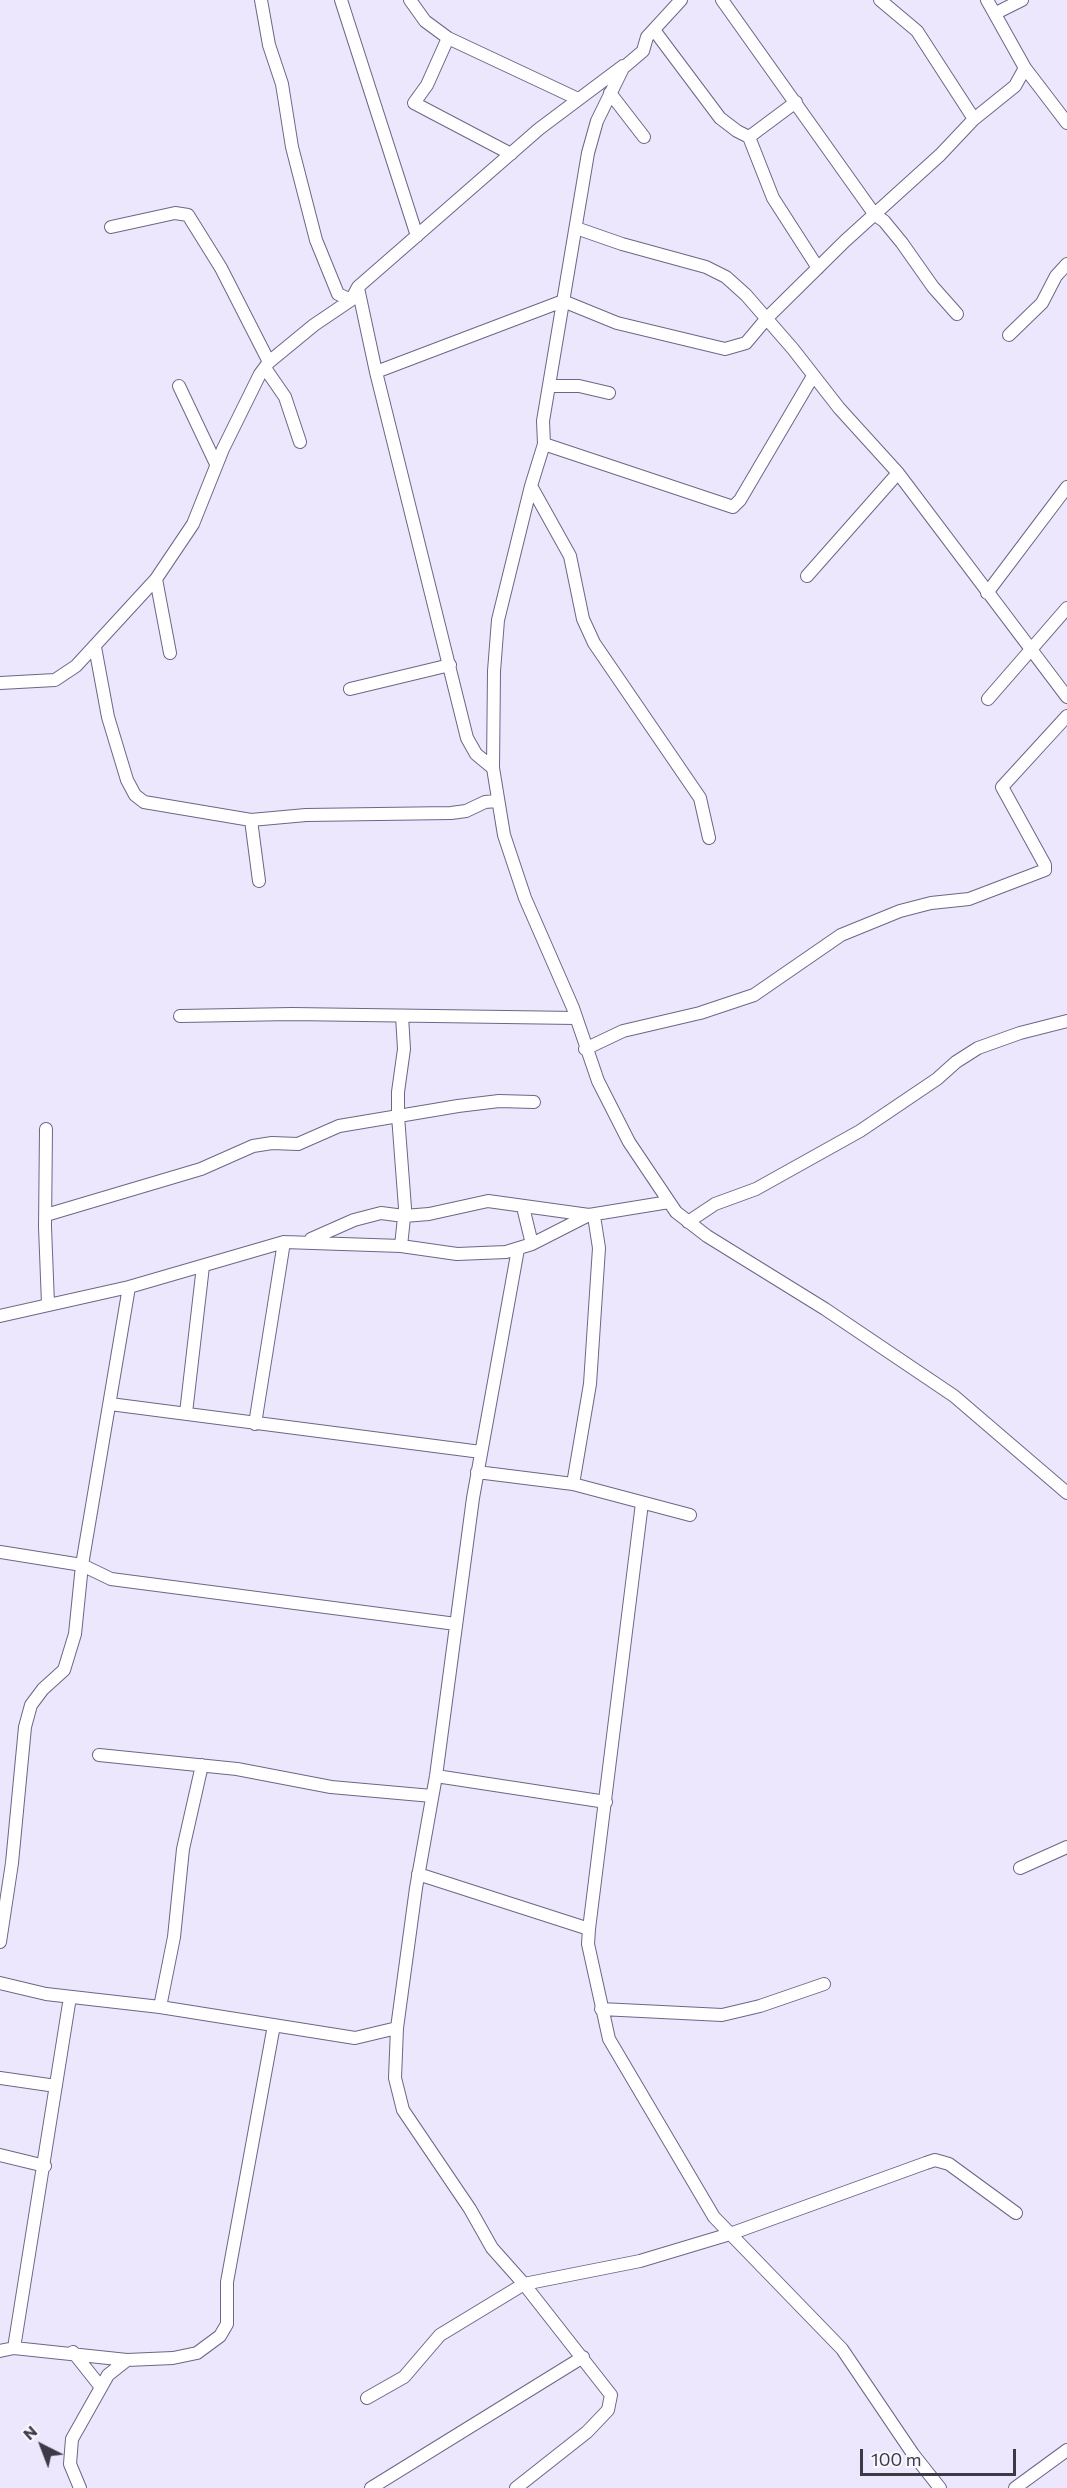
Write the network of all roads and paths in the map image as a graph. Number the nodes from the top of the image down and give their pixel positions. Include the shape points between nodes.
1 (261, 0) edge
2 (341, 0) edge
3 (410, 0) edge
4 (681, 0) edge
5 (722, 0) edge
6 (880, 0) edge
7 (987, 0) edge
8 (1022, 0) edge
9 (996, 13) junction
10 (654, 30) junction
11 (448, 38) junction
12 (643, 51) junction
13 (1025, 68) junction
14 (610, 93) junction
15 (576, 98) junction
16 (796, 102) junction
17 (1063, 107) edge
18 (974, 119) junction
19 (1067, 123) edge
20 (644, 136) dead end
21 (749, 136) junction
22 (511, 154) junction
23 (875, 215) junction
24 (111, 227) dead end
25 (576, 228) junction
26 (417, 236) junction
27 (1067, 264) edge
28 (818, 268) junction
29 (358, 287) junction
30 (351, 300) junction
31 (563, 301) junction
32 (957, 314) dead end
33 (767, 318) junction
34 (1009, 335) dead end
35 (267, 365) junction
36 (376, 372) junction
37 (813, 376) junction
38 (179, 386) dead end
39 (549, 386) junction
40 (609, 393) dead end
41 (300, 442) dead end
42 (544, 444) junction
43 (216, 465) junction
44 (898, 473) junction
45 (531, 486) junction
46 (1067, 487) edge
47 (807, 576) dead end
48 (156, 579) junction
49 (987, 593) junction
50 (1067, 608) edge
51 (95, 647) junction
52 (1031, 650) junction
53 (170, 653) dead end
54 (450, 665) junction
55 (0, 683) edge
56 (350, 689) dead end
57 (1067, 696) edge
58 (988, 699) dead end
59 (1067, 716) edge
60 (493, 768) junction
61 (497, 801) junction
62 (251, 820) junction
63 (709, 838) dead end
64 (259, 881) dead end
65 (180, 1016) dead end
66 (402, 1016) junction
67 (576, 1018) junction
68 (1067, 1021) edge
69 (585, 1049) junction
70 (534, 1102) dead end
71 (398, 1116) junction
72 (46, 1130) dead end
73 (669, 1202) junction
74 (523, 1207) junction
75 (46, 1215) junction
76 (592, 1215) junction
77 (404, 1216) junction
78 (688, 1222) junction
79 (308, 1241) junction
80 (284, 1242) junction
81 (532, 1244) junction
82 (401, 1246) junction
83 (518, 1249) junction
84 (203, 1266) junction
85 (129, 1287) junction
86 (48, 1304) junction
87 (0, 1316) edge
88 (110, 1404) junction
89 (186, 1413) junction
90 (255, 1424) junction
91 (481, 1452) junction
92 (477, 1472) junction
93 (573, 1484) junction
94 (1067, 1493) edge
95 (642, 1503) junction
96 (690, 1515) dead end
97 (0, 1552) edge
98 (82, 1565) junction
99 (456, 1623) junction
100 (99, 1755) dead end
101 (202, 1765) junction
102 (436, 1776) junction
103 (432, 1796) junction
104 (606, 1802) junction
105 (1067, 1847) edge
106 (1020, 1868) dead end
107 (418, 1874) junction
108 (589, 1929) junction
109 (0, 1942) edge
110 (0, 1983) edge
111 (824, 1984) dead end
112 (70, 1997) junction
113 (160, 2007) junction
114 (601, 2009) junction
115 (274, 2025) junction
116 (397, 2028) junction
117 (0, 2078) edge
118 (56, 2086) junction
119 (0, 2155) edge
120 (45, 2166) junction
121 (1016, 2214) dead end
122 (730, 2234) junction
123 (524, 2284) junction
124 (14, 2348) junction
125 (0, 2352) edge
126 (73, 2352) junction
127 (583, 2357) junction
128 (127, 2360) junction
129 (100, 2386) junction
130 (367, 2398) dead end
131 (1067, 2451) edge
132 (80, 2488) edge
133 (371, 2488) edge
134 (516, 2488) edge
135 (940, 2488) edge
136 (1015, 2488) edge

1 - 30 street via 316,240 338,294
2 - 26 street
3 - 11 street via 425,21
4 - 10 street
5 - 16 street
6 - 18 street via 917,31
7 - 9 street
8 - 9 street
9 - 13 street
10 - 12 street
10 - 21 street via 720,118
11 - 15 street
11 - 22 street via 427,85 414,103
12 - 14 street via 623,68
12 - 15 street
13 - 17 street
13 - 18 street via 1015,86
14 - 20 street
14 - 25 street via 588,153
15 - 22 street
16 - 21 street
16 - 23 street
17 - 19 street
18 - 23 street
21 - 28 street via 773,198
22 - 26 street
23 - 28 street
23 - 32 street via 884,221
24 - 35 street via 175,213 188,215 221,268
25 - 31 street
25 - 33 street via 706,267 726,277
26 - 29 street
27 - 34 street via 1042,303
28 - 33 street
29 - 30 street
29 - 36 street
30 - 35 street
31 - 33 street via 617,323 725,349 746,343
31 - 36 street
31 - 39 street
33 - 37 street
35 - 41 street via 285,397
35 - 43 street
36 - 54 street
37 - 42 street via 741,500 733,507
37 - 44 street
38 - 43 street
39 - 40 street via 579,386
39 - 42 street
42 - 45 street
43 - 48 street via 193,524
44 - 47 street
44 - 49 street
45 - 60 street via 498,620
45 - 63 street via 570,556 583,619 594,643 700,798
46 - 49 street
48 - 51 street
48 - 53 street
49 - 52 street
50 - 52 street
51 - 55 street via 56,680
51 - 62 street via 108,717 135,795 156,806
52 - 57 street
52 - 58 street
54 - 56 street
54 - 60 street via 471,747
59 - 69 street via 1002,787 1045,870 969,899 900,911 841,935 754,995 623,1031
60 - 61 street
61 - 62 street via 485,802 466,812
61 - 67 street via 513,866
62 - 64 street
65 - 66 street
66 - 67 street
66 - 71 street via 404,1049
67 - 69 street
68 - 78 street via 978,1048 860,1131 756,1189 715,1204
69 - 73 street via 612,1111
70 - 71 street via 500,1101
71 - 75 street via 339,1126 298,1144 253,1146 201,1169
71 - 77 street
72 - 75 street
73 - 76 street
73 - 78 street
74 - 76 street
74 - 77 street via 488,1202
74 - 81 street
75 - 86 street
76 - 81 street
76 - 93 street via 599,1248 590,1384
77 - 79 street via 381,1213 354,1220
77 - 82 street
78 - 94 street via 954,1396
79 - 80 street
79 - 82 street
80 - 84 street
80 - 90 street
81 - 83 street
82 - 83 street via 457,1254
83 - 91 street
84 - 85 street
84 - 89 street
85 - 86 street
85 - 88 street
86 - 87 street
88 - 89 street
88 - 98 street
89 - 90 street
90 - 91 street
91 - 92 street
92 - 93 street
92 - 99 street
93 - 95 street
95 - 96 street
95 - 104 street
97 - 98 street
98 - 99 street via 111,1579
98 - 109 street via 75,1634 64,1670 31,1705 25,1727
99 - 102 street
100 - 101 street
101 - 103 street via 331,1787
101 - 113 street via 183,1849 174,1937
102 - 103 street
102 - 104 street
103 - 107 street
104 - 108 street
105 - 106 street
107 - 108 street
107 - 116 street
108 - 114 street via 588,1944
110 - 112 street
111 - 114 street via 722,2015
112 - 113 street
112 - 118 street
113 - 115 street
114 - 122 street via 616,2054 714,2217
115 - 116 street via 355,2038
115 - 128 street via 227,2282 227,2324 220,2336 197,2353
116 - 123 street via 395,2078 403,2110 492,2248
117 - 118 street
118 - 120 street
119 - 120 street
120 - 124 street
121 - 122 street via 959,2170 935,2160
122 - 123 street via 640,2261
122 - 135 street via 842,2349
123 - 127 street
123 - 130 street via 440,2335 404,2377
124 - 125 street
124 - 126 street
126 - 128 street
126 - 129 street
127 - 133 street
127 - 134 street via 611,2395 608,2410 587,2432
128 - 129 street
129 - 132 street via 70,2446 73,2475
131 - 136 street

